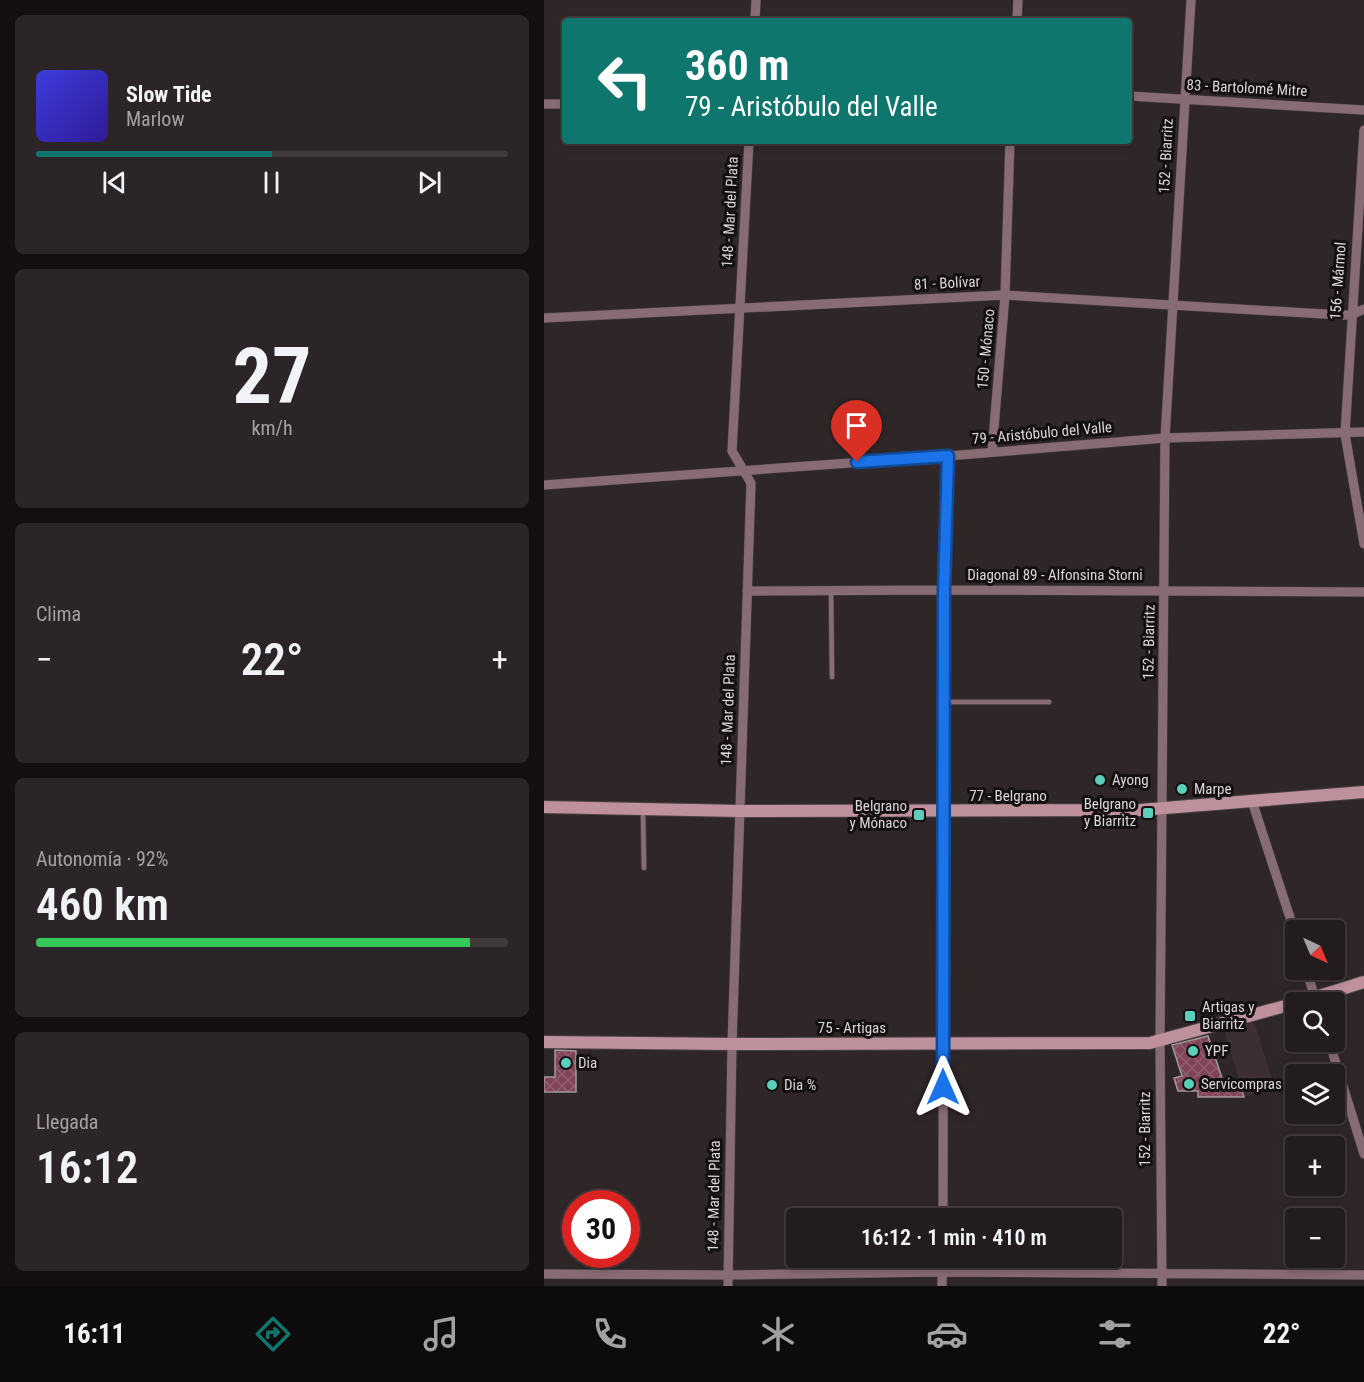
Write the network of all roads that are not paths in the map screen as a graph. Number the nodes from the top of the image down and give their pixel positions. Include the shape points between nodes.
1 (756, 0) edge
2 (1018, 0) edge
3 (1191, 0) edge
4 (755, 18) edge
5 (1017, 18) edge
6 (1132, 96) edge
7 (1184, 99) junction
8 (544, 104) edge
9 (562, 104) edge
10 (1363, 110) edge
11 (1363, 130) edge
12 (749, 144) edge
13 (1010, 144) edge
14 (1005, 295) junction
15 (1172, 305) junction
16 (740, 308) junction
17 (1363, 309) edge
18 (1351, 315) junction
19 (544, 318) edge
20 (1363, 432) edge
21 (1345, 434) junction
22 (1165, 438) junction
23 (992, 452) junction
24 (948, 456) junction
25 (743, 470) junction
26 (544, 485) edge
27 (1363, 544) edge
28 (944, 590) junction
29 (1164, 590) junction
30 (747, 591) junction
31 (831, 591) junction
32 (1363, 592) edge
33 (832, 678) dead end
34 (945, 702) junction
35 (1049, 702) dead end
36 (1363, 792) edge
37 (1252, 801) junction
38 (544, 807) edge
39 (643, 808) junction
40 (1162, 809) junction
41 (740, 811) junction
42 (944, 812) junction
43 (644, 868) dead end
44 (1291, 920) edge
45 (1363, 982) edge
46 (1337, 992) edge
47 (1285, 1007) edge
48 (1160, 1041) junction
49 (544, 1042) edge
50 (944, 1043) junction
51 (732, 1044) junction
52 (1331, 1052) edge
53 (1363, 1154) edge
54 (943, 1208) edge
55 (942, 1268) edge
56 (942, 1272) junction
57 (544, 1274) edge
58 (1162, 1274) junction
59 (728, 1275) junction
60 (1363, 1275) edge
61 (728, 1286) edge
62 (942, 1286) edge
63 (1162, 1286) edge

1 - 4 street
2 - 5 street
3 - 7 street, 152 - Biarritz
6 - 7 street, 83 - Bartolomé Mitre
7 - 10 street, 83 - Bartolomé Mitre
7 - 15 street, 152 - Biarritz
8 - 9 street
11 - 18 street, 156 - Mármol
12 - 16 street, 148 - Mar del Plata
13 - 14 street, 150 - Mónaco
14 - 15 street, 81 - Bolívar
14 - 16 street, 81 - Bolívar
14 - 23 street, 150 - Mónaco
15 - 18 street, 81 - Bolívar
15 - 22 street, 152 - Biarritz
16 - 19 street, 81 - Bolívar
16 - 25 street, 148 - Mar del Plata via 732,451
17 - 18 street
18 - 21 street, 156 - Mármol
20 - 21 street, 79 - Aristóbulo del Valle
21 - 22 street, 79 - Aristóbulo del Valle
21 - 27 street, 156 - Mármol
22 - 23 street, 79 - Aristóbulo del Valle
22 - 29 street, 152 - Biarritz
23 - 24 street, 79 - Aristóbulo del Valle
24 - 25 street, 79 - Aristóbulo del Valle
24 - 28 street
25 - 26 street, 79 - Aristóbulo del Valle
25 - 30 street, 148 - Mar del Plata via 751,483
28 - 29 street, Diagonal 89 - Alfonsina Storni
28 - 31 street, Diagonal 89 - Alfonsina Storni
28 - 34 street
29 - 32 street, Diagonal 89 - Alfonsina Storni
29 - 40 street, 152 - Biarritz
30 - 31 street, Diagonal 89 - Alfonsina Storni
30 - 41 street, 148 - Mar del Plata
31 - 33 lane
34 - 35 lane
34 - 42 street
36 - 37 street, 77 - Belgrano
37 - 40 street, 77 - Belgrano
37 - 44 street
38 - 39 street, 77 - Belgrano
39 - 41 street, 77 - Belgrano
39 - 43 lane
40 - 42 street, 77 - Belgrano
40 - 48 street, 152 - Biarritz
41 - 42 street, 77 - Belgrano
41 - 51 street, 148 - Mar del Plata
42 - 50 street
45 - 46 street, 75 - Artigas
47 - 48 street, 75 - Artigas
48 - 50 street, 75 - Artigas
48 - 58 street, 152 - Biarritz
49 - 51 street, 75 - Artigas
50 - 51 street, 75 - Artigas
50 - 54 street
51 - 59 street, 148 - Mar del Plata
52 - 53 street
55 - 56 street
56 - 58 street
56 - 59 street
56 - 62 street
57 - 59 street
58 - 60 street
58 - 63 street, 152 - Biarritz
59 - 61 street, 148 - Mar del Plata

